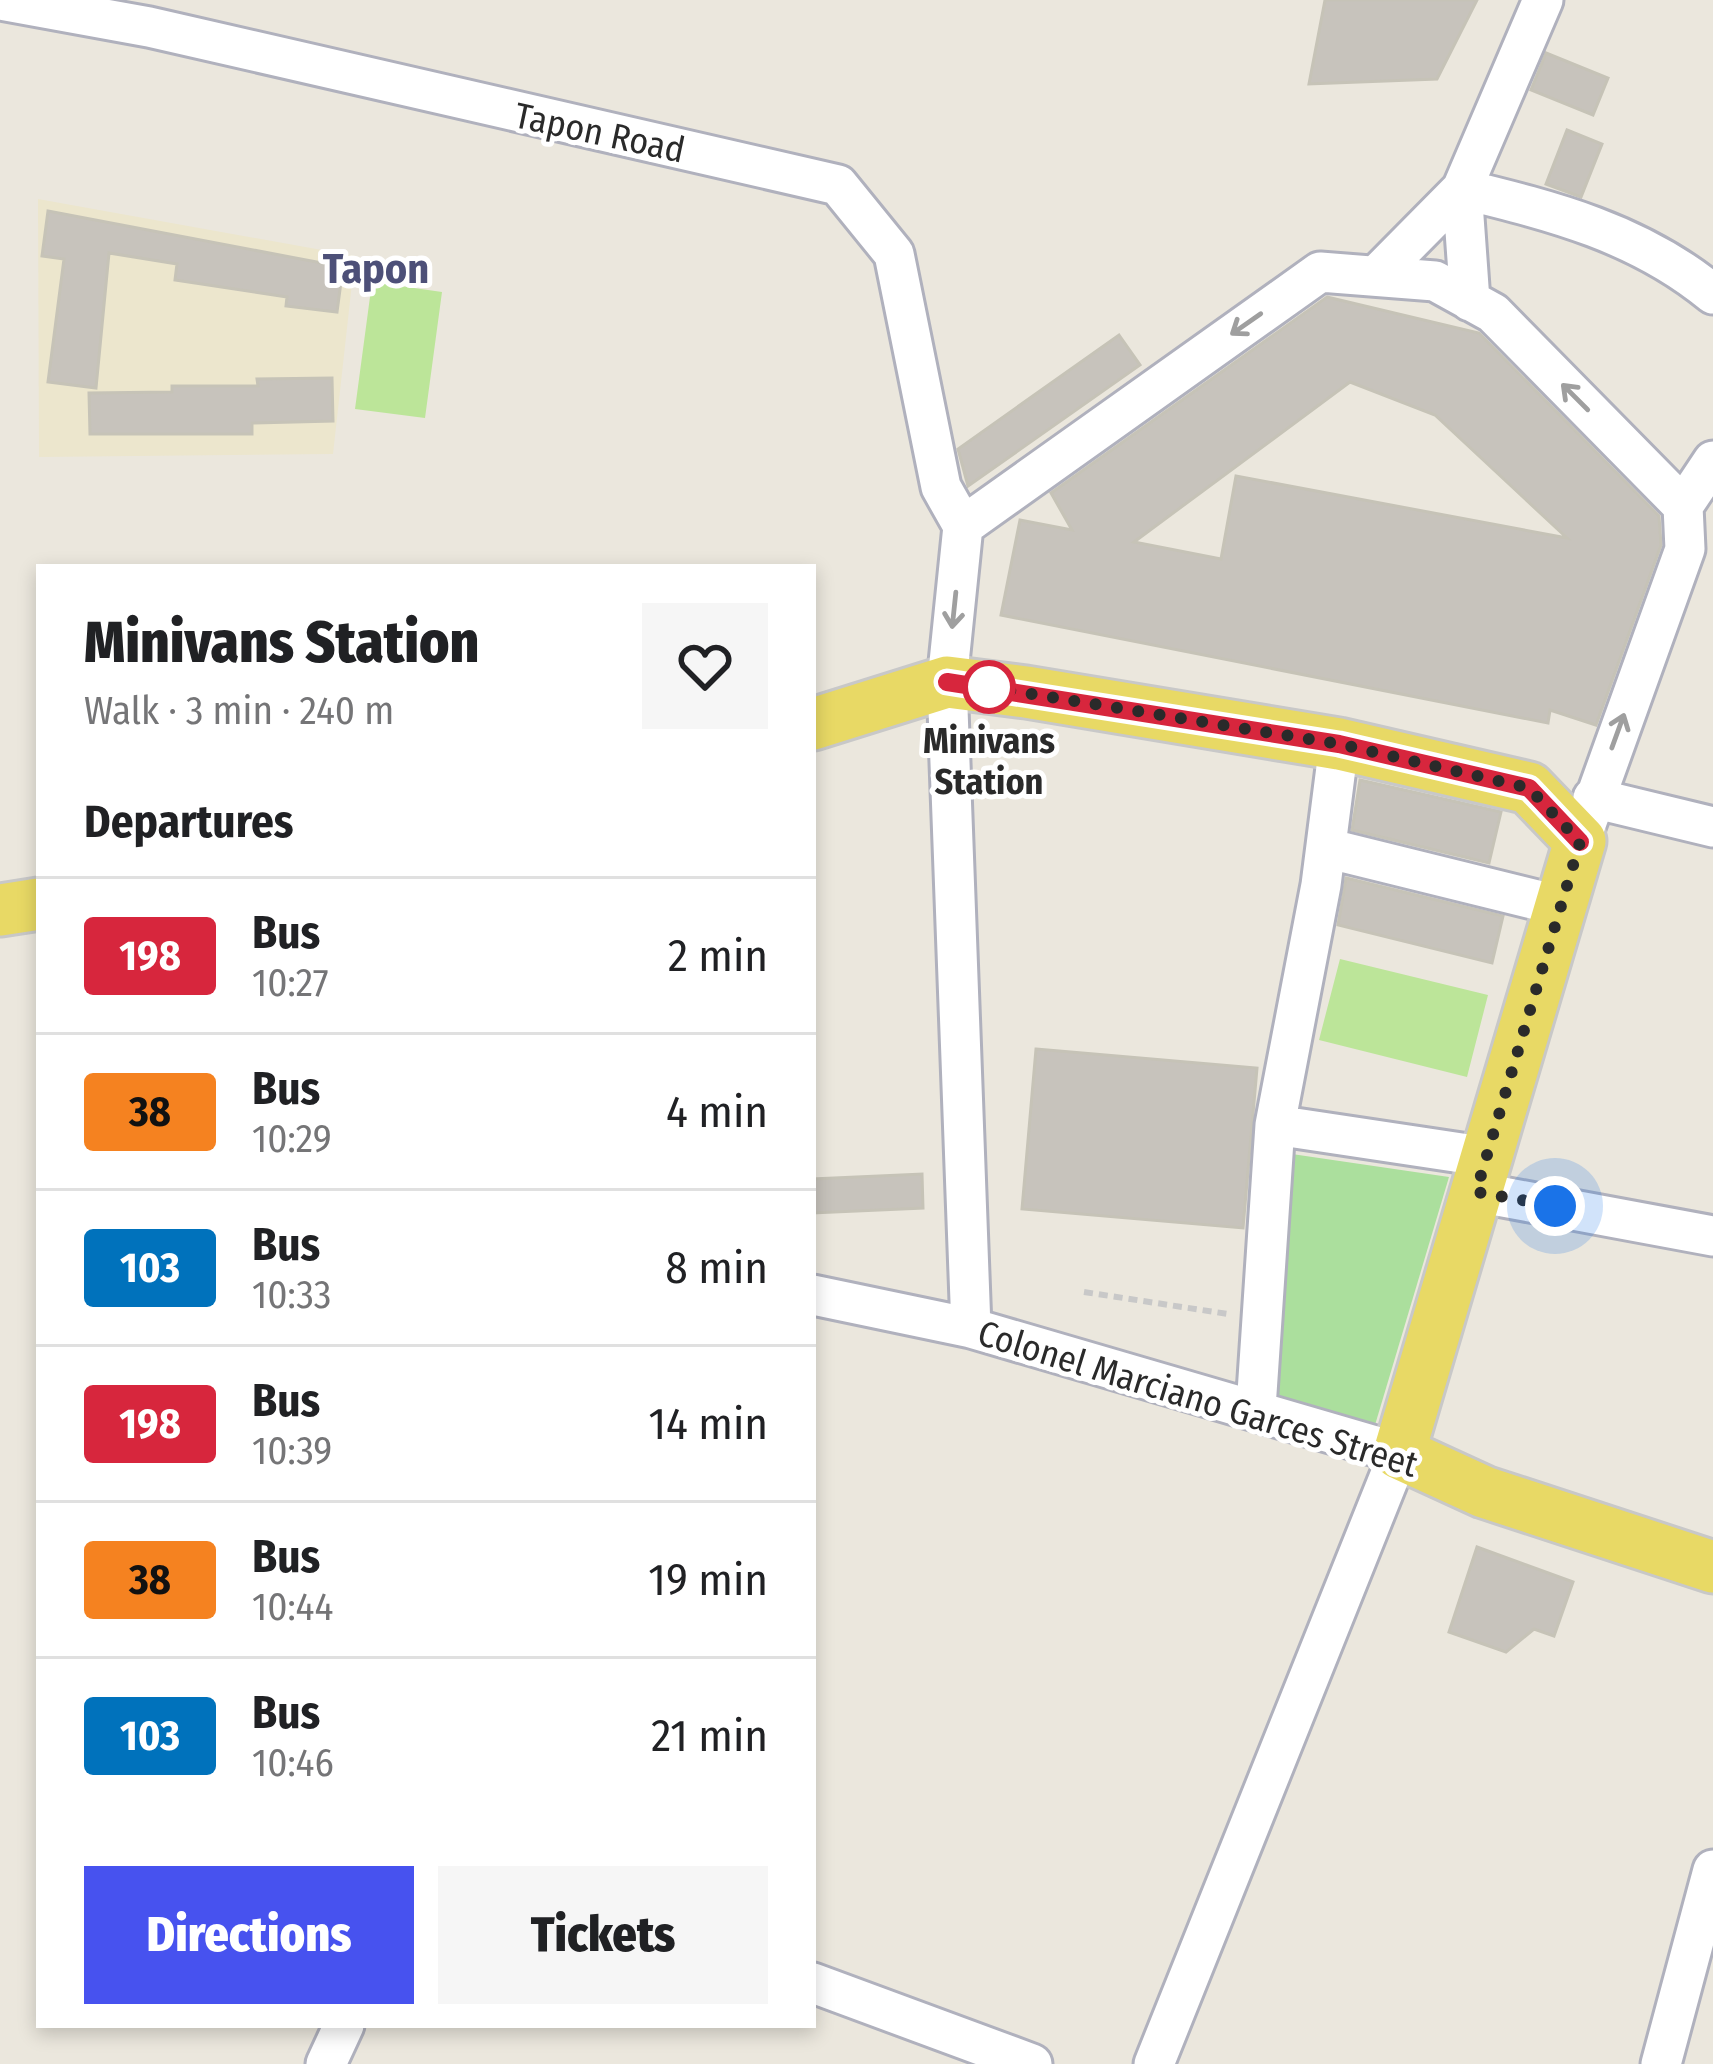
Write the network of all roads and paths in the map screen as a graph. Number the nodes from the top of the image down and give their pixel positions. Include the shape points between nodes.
1 (0, 0) edge
2 (1544, 0) edge
3 (1462, 189) junction
4 (1376, 276) junction
5 (1713, 294) edge
6 (1470, 301) junction
7 (1713, 461) edge
8 (1683, 506) junction
9 (963, 526) junction
10 (947, 682) junction
11 (816, 723) edge
12 (1339, 744) junction
13 (1586, 820) junction
14 (1713, 827) edge
15 (1326, 848) junction
16 (36, 904) edge
17 (1561, 906) junction
18 (0, 910) edge
19 (1275, 1125) junction
20 (1482, 1174) junction
21 (1713, 1236) edge
22 (1084, 1292) dead end
23 (816, 1296) edge
24 (1264, 1319) junction
25 (970, 1328) junction
26 (1256, 1408) junction
27 (1399, 1453) junction
28 (1713, 1567) edge
29 (1713, 1870) edge
30 (816, 1984) edge
31 (343, 2028) edge
32 (326, 2064) edge
33 (1032, 2064) edge
34 (1154, 2064) edge
35 (1661, 2064) edge

1 - 9 street, Tapon Road via 838,185 894,254 941,487
2 - 3 street
3 - 4 street
3 - 5 street via 1620,233
3 - 6 street
4 - 6 street via 1435,281
4 -> 9 street via 1320,272
8 -> 6 street via 1492,313
7 - 8 street
13 -> 8 street via 1685,549
9 -> 10 street
10 - 11 main road
10 - 12 main road
10 - 25 street
12 - 13 main road via 1529,788
12 - 15 street
13 - 14 street
13 - 17 main road
15 - 17 street
15 - 19 street
16 - 18 main road
17 - 20 main road
19 - 20 street
19 - 24 street
20 - 21 street
20 - 27 main road
22 - 24 path
23 - 25 street, Colonel Marciano Garces Street
24 - 26 street
25 - 26 street, Colonel Marciano Garces Street
26 - 27 street, Colonel Marciano Garces Street
27 - 28 main road, Colonel Marciano Garces Street via 1484,1492
27 - 34 street
29 - 35 street
30 - 33 street
31 - 32 street

